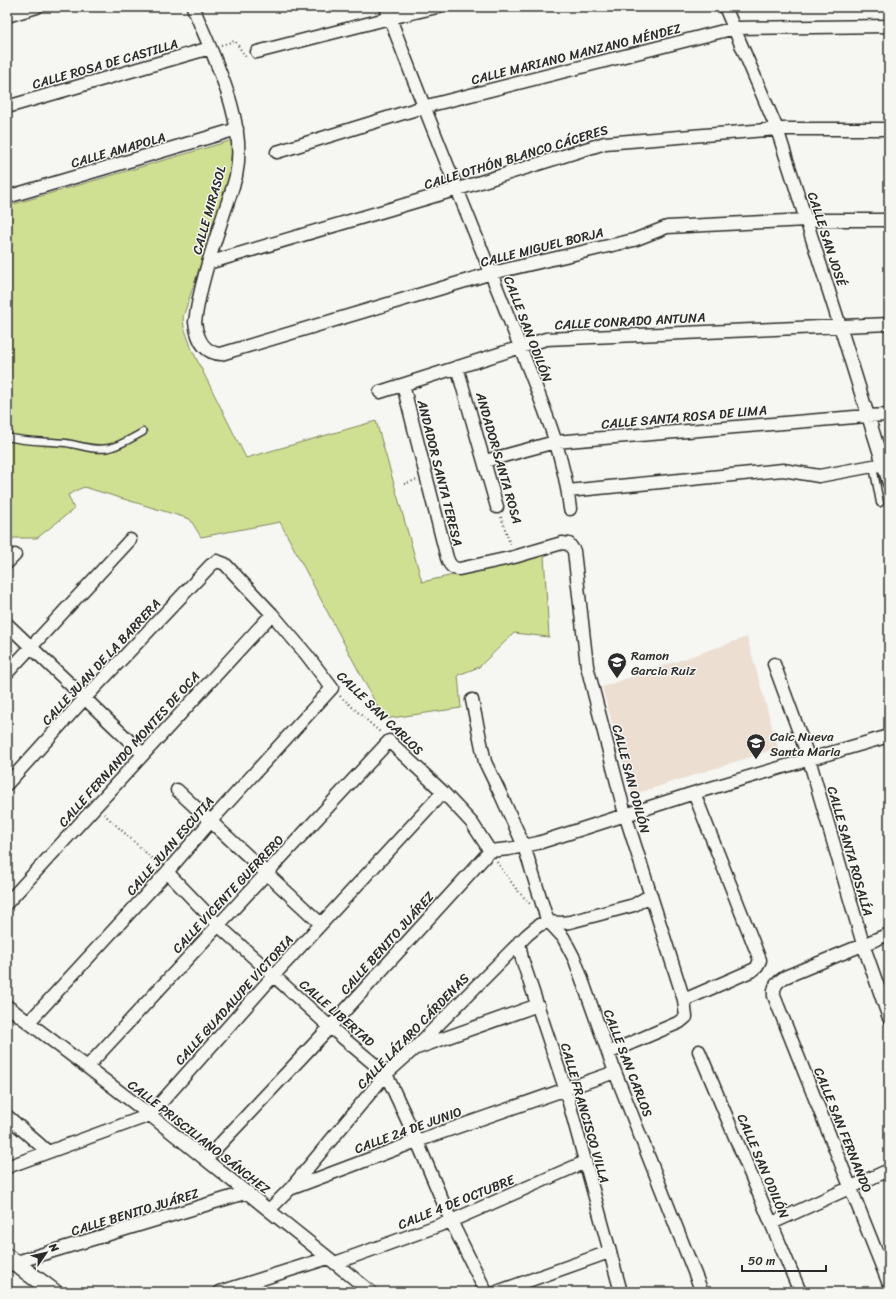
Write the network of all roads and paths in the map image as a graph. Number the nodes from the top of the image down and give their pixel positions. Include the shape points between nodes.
1 (37, 7) edge
2 (193, 7) edge
3 (437, 7) edge
4 (725, 7) edge
5 (388, 12) edge
6 (7, 16) edge
7 (889, 26) edge
8 (735, 28) junction
9 (235, 41) dead end
10 (210, 48) junction
11 (257, 52) dead end
12 (244, 56) dead end
13 (7, 107) edge
14 (423, 107) junction
15 (237, 129) junction
16 (777, 129) junction
17 (889, 129) edge
18 (277, 152) dead end
19 (458, 189) junction
20 (7, 196) edge
21 (806, 220) junction
22 (889, 220) edge
23 (208, 264) junction
24 (492, 273) junction
25 (889, 324) edge
26 (840, 326) junction
27 (520, 347) junction
28 (209, 352) joint
29 (457, 367) junction
30 (403, 384) junction
31 (380, 392) dead end
32 (889, 415) edge
33 (867, 416) junction
34 (143, 432) dead end
35 (7, 436) edge
36 (555, 442) junction
37 (485, 461) junction
38 (878, 466) junction
39 (889, 483) edge
40 (568, 492) junction
41 (880, 503) dead end
42 (497, 507) joint
43 (570, 509) dead end
44 (130, 540) dead end
45 (514, 557) junction
46 (217, 561) joint
47 (272, 614) junction
48 (7, 624) edge
49 (30, 647) junction
50 (774, 664) dead end
51 (7, 673) edge
52 (332, 688) junction
53 (85, 698) junction
54 (472, 700) dead end
55 (889, 736) edge
56 (389, 741) junction
57 (143, 754) junction
58 (809, 759) junction
59 (7, 784) edge
60 (177, 790) dead end
61 (443, 792) junction
62 (694, 793) junction
63 (96, 806) junction
64 (625, 814) junction
65 (210, 822) junction
66 (524, 846) junction
67 (493, 851) junction
68 (167, 872) junction
69 (266, 873) junction
70 (651, 895) junction
71 (7, 903) edge
72 (547, 919) junction
73 (321, 924) junction
74 (218, 925) junction
75 (889, 934) edge
76 (519, 942) junction
77 (863, 944) junction
78 (274, 976) junction
79 (684, 1000) junction
80 (538, 1005) junction
81 (7, 1006) edge
82 (889, 1018) edge
83 (29, 1022) junction
84 (330, 1027) junction
85 (414, 1049) junction
86 (699, 1051) dead end
87 (608, 1053) junction
88 (87, 1067) junction
89 (615, 1072) junction
90 (386, 1074) junction
91 (565, 1088) junction
92 (150, 1115) junction
93 (7, 1116) edge
94 (417, 1141) junction
95 (48, 1152) junction
96 (206, 1159) junction
97 (585, 1162) junction
98 (7, 1167) edge
99 (889, 1170) edge
100 (851, 1188) junction
101 (290, 1189) junction
102 (248, 1192) junction
103 (270, 1210) junction
104 (451, 1221) junction
105 (772, 1223) junction
106 (609, 1252) junction
107 (332, 1261) junction
108 (10, 1262) edge
109 (889, 1284) edge
110 (54, 1292) edge
111 (220, 1292) edge
112 (372, 1292) edge
113 (486, 1292) edge
114 (497, 1292) edge
115 (621, 1292) edge
116 (702, 1292) edge
117 (800, 1292) edge

1 - 6 street
2 - 10 street, CALLE MIRASOL
3 - 5 street
4 - 8 street, CALLE SAN JOSÉ
5 - 11 street
5 - 14 street, CALLE SAN ODILÓN
7 - 8 street, CALLE MARIANO MANZANO MÉNDEZ
8 - 14 street, CALLE MARIANO MANZANO MÉNDEZ
8 - 16 street, CALLE SAN JOSÉ
9 - 12 path
10 - 13 street, CALLE ROSA DE CASTILLA
10 - 15 street, CALLE MIRASOL via 225,85
14 - 18 street, CALLE MARIANO MANZANO MÉNDEZ
14 - 19 street, CALLE SAN ODILÓN
15 - 20 street, CALLE AMAPOLA
15 - 23 street, CALLE MIRASOL via 236,176
16 - 17 street, CALLE OTHÓN BLANCO CÁCERES
16 - 19 street, CALLE OTHÓN BLANCO CÁCERES via 605,143
16 - 21 street, CALLE SAN JOSÉ
19 - 23 street, CALLE OTHÓN BLANCO CÁCERES
19 - 24 street, CALLE SAN ODILÓN
21 - 22 street, CALLE MIGUEL BORJA
21 - 24 street, CALLE MIGUEL BORJA via 673,226 634,240
21 - 26 street, CALLE SAN JOSÉ
23 - 28 street, CALLE MIRASOL via 195,322 202,344
24 - 27 street, CALLE SAN ODILÓN
24 - 28 street, CALLE MIGUEL BORJA via 221,354
25 - 26 street, CALLE CONRADO ANTUNA
26 - 27 street, CALLE CONRADO ANTUNA via 546,339
26 - 33 street, CALLE SAN JOSÉ
27 - 29 street, CALLE CONRADO ANTUNA
27 - 36 street, CALLE SAN ODILÓN
29 - 30 street, CALLE CONRADO ANTUNA
29 - 37 street, ANDADOR SANTA ROSA
30 - 31 street, CALLE CONRADO ANTUNA
30 - 45 street, ANDADOR SANTA TERESA via 447,558 452,567 460,569
32 - 33 street, CALLE SANTA ROSA DE LIMA
33 - 36 street, CALLE SANTA ROSA DE LIMA
33 - 38 street, CALLE SAN JOSÉ
34 - 35 lane via 125,443 97,449 67,443 20,440
36 - 37 street, CALLE SANTA ROSA DE LIMA
36 - 40 street, CALLE SAN ODILÓN
37 - 42 street, ANDADOR SANTA ROSA
38 - 39 street, CALLE SAN JOSÉ
38 - 40 street via 819,476 783,470
38 - 41 lane
40 - 43 street, CALLE SAN ODILÓN
42 - 45 path, ANDADOR SANTA ROSA
44 - 49 street
45 - 64 street, CALLE SAN ODILÓN via 562,543 569,544 574,552 587,666
46 - 47 street, CALLE SAN CARLOS via 225,564
46 - 53 street, CALLE JUAN DE LA BARRERA
47 - 52 street, CALLE SAN CARLOS
47 - 57 street, CALLE FERNANDO MONTES DE OCA
48 - 49 street
49 - 51 street
49 - 53 street
50 - 58 street, CALLE SANTA ROSALÍA
52 - 56 path, CALLE SAN CARLOS
52 - 65 street, CALLE JUAN ESCUTIA
53 - 57 street
53 - 59 street, CALLE JUAN DE LA BARRERA
54 - 66 street, CALLE SAN CARLOS via 485,762
55 - 58 street
56 - 61 street, CALLE SAN CARLOS
56 - 69 street, CALLE VICENTE GUERRERO
57 - 63 street, CALLE FERNANDO MONTES DE OCA
58 - 62 street
58 - 77 street, CALLE SANTA ROSALÍA
60 - 65 street
61 - 67 street, CALLE SAN CARLOS via 472,823
61 - 73 street, CALLE GUADALUPE VICTORIA
62 - 64 street
62 - 79 street via 760,956 760,964 753,970
63 - 68 path
63 - 71 street, CALLE FERNANDO MONTES DE OCA
64 - 66 street
64 - 70 street, CALLE SAN ODILÓN
65 - 68 street, CALLE JUAN ESCUTIA
65 - 69 street
66 - 67 street
66 - 72 street, CALLE SAN CARLOS
67 - 72 path via 517,890
67 - 84 street, CALLE BENITO JUÁREZ
68 - 74 street, CALLE LIBERTAD
68 - 83 street, CALLE JUAN ESCUTIA
69 - 73 street
69 - 74 street, CALLE VICENTE GUERRERO
70 - 72 street via 634,906 570,922 561,923
70 - 79 street, CALLE SAN ODILÓN
72 - 76 street, CALLE LÁZARO CÁRDENAS
72 - 87 street, CALLE SAN CARLOS via 568,945
73 - 78 street, CALLE GUADALUPE VICTORIA
74 - 78 street, CALLE LIBERTAD
74 - 88 street, CALLE VICENTE GUERRERO
75 - 77 street
76 - 80 street, CALLE FRANCISCO VILLA via 522,959
76 - 85 street, CALLE LÁZARO CÁRDENAS
77 - 82 street, CALLE SANTA ROSALÍA
77 - 100 street, CALLE SAN FERNANDO via 784,977 775,985 774,990 774,996
78 - 84 street, CALLE LIBERTAD
78 - 92 street, CALLE GUADALUPE VICTORIA
79 - 87 street, CALLE SAN ODILÓN via 686,1017 680,1022
80 - 85 street
80 - 91 street, CALLE FRANCISCO VILLA
81 - 83 street, CALLE PRISCILIANO SÁNCHEZ
83 - 88 street, CALLE PRISCILIANO SÁNCHEZ
84 - 90 street, CALLE LIBERTAD
84 - 96 street, CALLE BENITO JUÁREZ
85 - 90 street, CALLE LÁZARO CÁRDENAS
86 - 105 street, CALLE SAN ODILÓN
87 - 89 street, CALLE SAN CARLOS
88 - 92 street, CALLE PRISCILIANO SÁNCHEZ
89 - 91 street, CALLE 24 DE JUNIO
89 - 116 street, CALLE SAN CARLOS
90 - 94 street, CALLE LIBERTAD
90 - 101 street, CALLE LÁZARO CÁRDENAS
91 - 94 street, CALLE 24 DE JUNIO
91 - 97 street, CALLE FRANCISCO VILLA
92 - 95 street, CALLE GUADALUPE VICTORIA
92 - 96 street, CALLE PRISCILIANO SÁNCHEZ
93 - 95 street
94 - 101 street, CALLE 24 DE JUNIO
94 - 104 street, CALLE LIBERTAD
95 - 98 street, CALLE GUADALUPE VICTORIA
96 - 102 street, CALLE PRISCILIANO SÁNCHEZ
97 - 104 street, CALLE 4 DE OCTUBRE
97 - 106 street, CALLE FRANCISCO VILLA
99 - 100 street
100 - 105 street
100 - 109 street, CALLE SAN FERNANDO
101 - 103 street, CALLE 24 DE JUNIO
102 - 103 street, CALLE PRISCILIANO SÁNCHEZ
102 - 108 street, CALLE BENITO JUÁREZ
103 - 107 street, CALLE PRISCILIANO SÁNCHEZ
104 - 107 street, CALLE 4 DE OCTUBRE
104 - 113 street, CALLE LIBERTAD
105 - 117 street, CALLE SAN ODILÓN
106 - 114 street
106 - 115 street, CALLE FRANCISCO VILLA
107 - 111 street, CALLE 4 DE OCTUBRE
107 - 112 street, CALLE PRISCILIANO SÁNCHEZ
108 - 110 street

